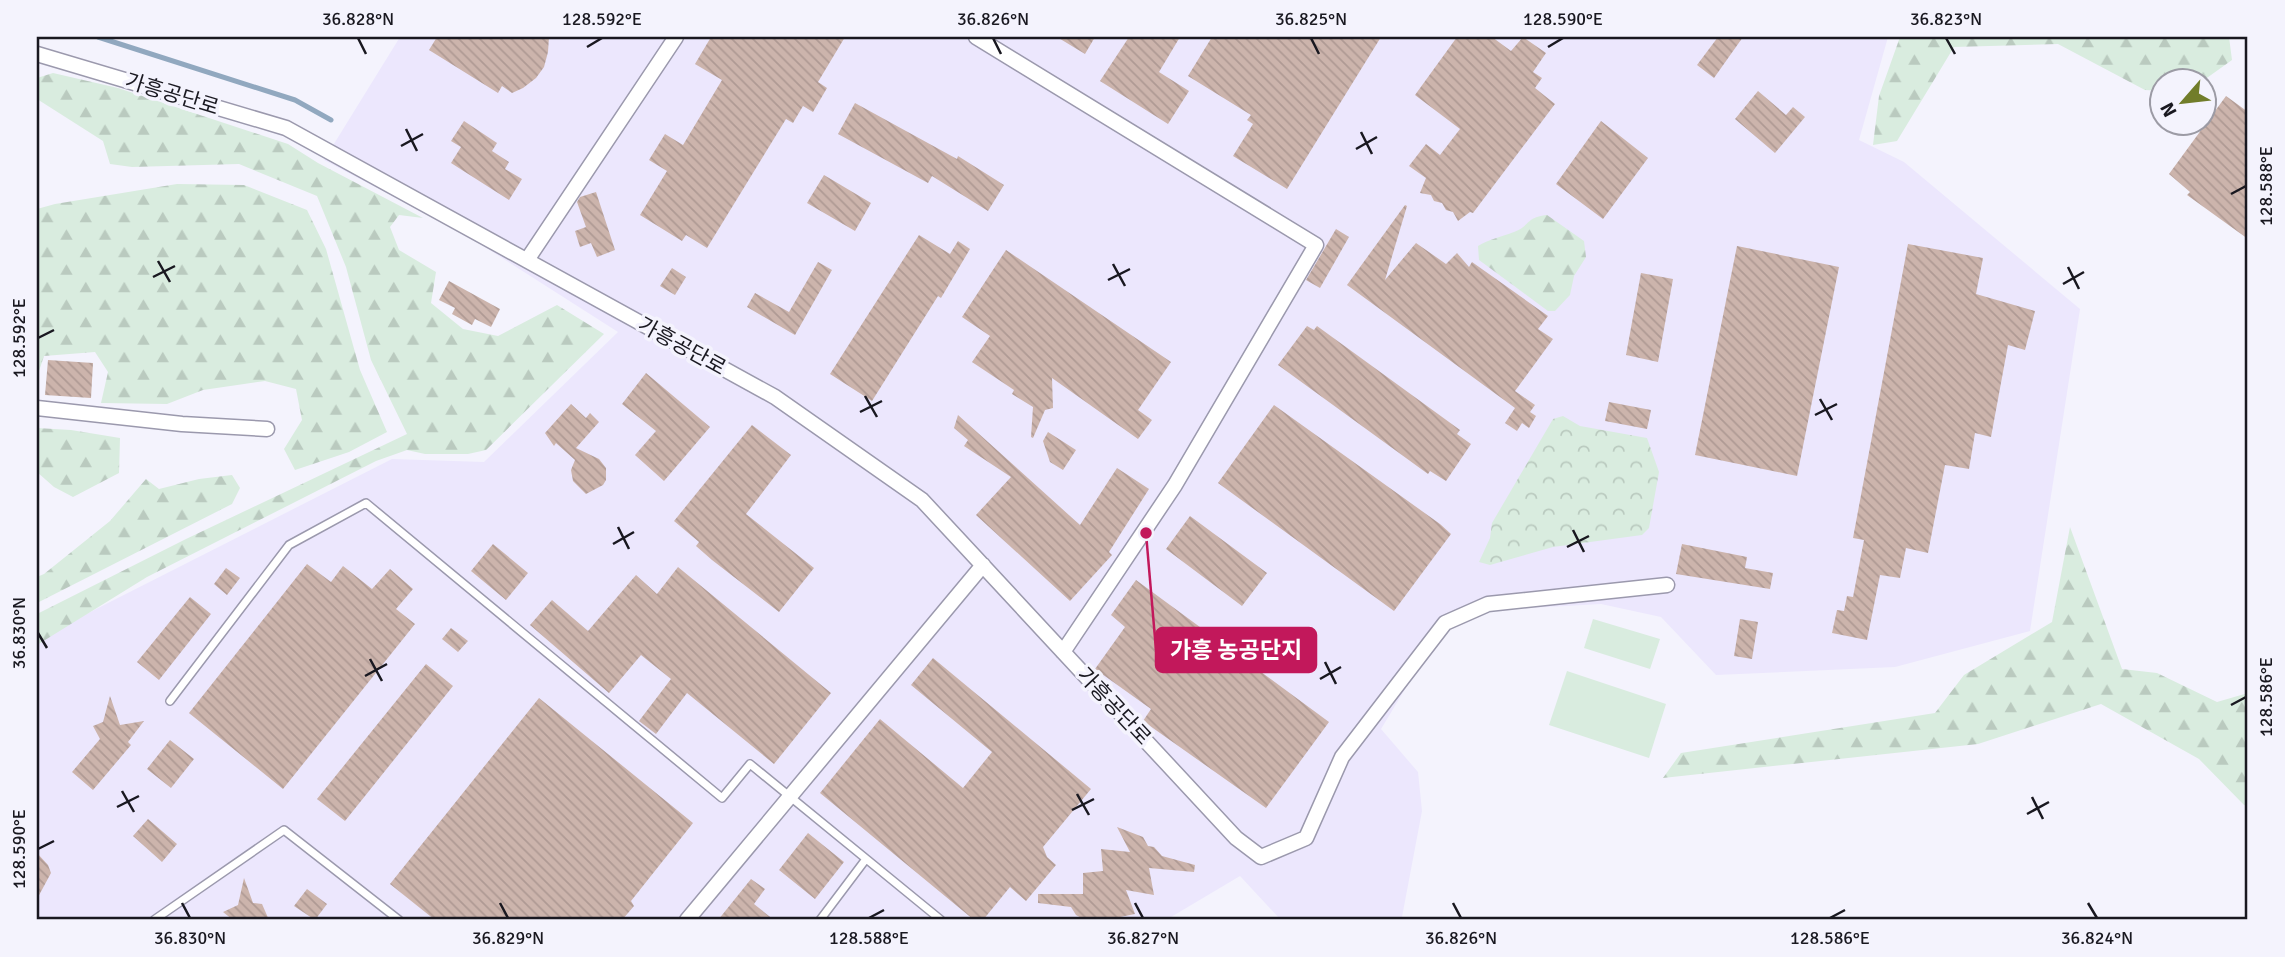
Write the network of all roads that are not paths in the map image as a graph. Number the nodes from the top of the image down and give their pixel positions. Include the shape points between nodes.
1 (676, 37) edge
2 (976, 37) edge
3 (37, 54) edge
4 (527, 260) junction
5 (37, 408) edge
6 (267, 429) dead end
7 (983, 565) junction
8 (1667, 585) dead end
9 (1063, 652) junction
10 (170, 701) dead end
11 (790, 796) junction
12 (866, 859) junction
13 (154, 920) edge
14 (399, 920) edge
15 (687, 920) edge
16 (820, 920) edge
17 (941, 920) edge

1 - 4 street
2 - 9 street via 1316,245 1175,485
3 - 4 street, 가흥공단로 via 286,128
4 - 7 street, 가흥공단로 via 775,397 922,500
5 - 6 street
7 - 9 street, 가흥공단로
7 - 11 street
8 - 9 street, 가흥공단로 via 1488,604 1445,623 1342,757 1306,838 1261,857 1236,838
10 - 11 lane via 289,545 366,503 722,798 750,764
11 - 12 lane
11 - 15 street
12 - 16 lane
12 - 17 lane
13 - 14 lane via 284,830

